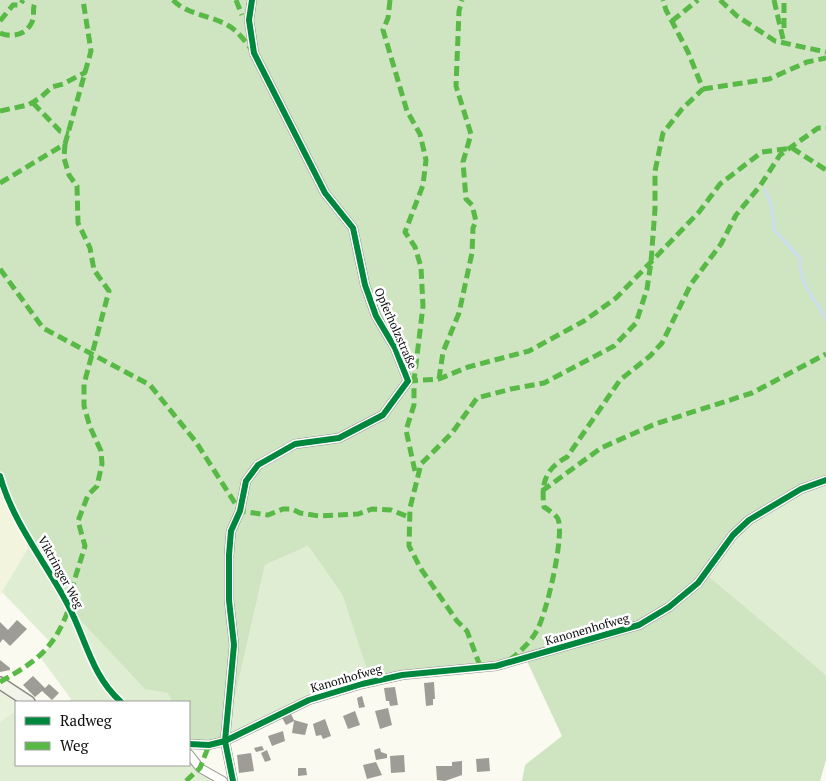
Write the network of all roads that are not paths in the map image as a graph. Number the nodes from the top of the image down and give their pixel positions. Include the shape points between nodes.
1 (252, 0) edge
2 (826, 480) edge
3 (480, 666) joint
4 (0, 683) edge
5 (27, 701) edge
6 (226, 741) junction
7 (190, 744) edge
8 (190, 755) edge
9 (223, 781) edge
10 (233, 781) edge

1 - 6 street, Opferholzstraße via 249,20 254,53 325,193 353,228 365,284 376,316 395,348 408,381 383,415 339,438 295,444 258,464 246,481 240,511 231,531 229,555 229,600 234,644
2 - 3 street, Kanonenhofweg via 801,488 750,520 733,535 698,583 639,626 523,660
3 - 6 street, Kanonhofweg via 402,675 353,687 309,700
4 - 5 street
6 - 7 street, Kanonhofweg
6 - 10 street
8 - 9 street via 200,768

